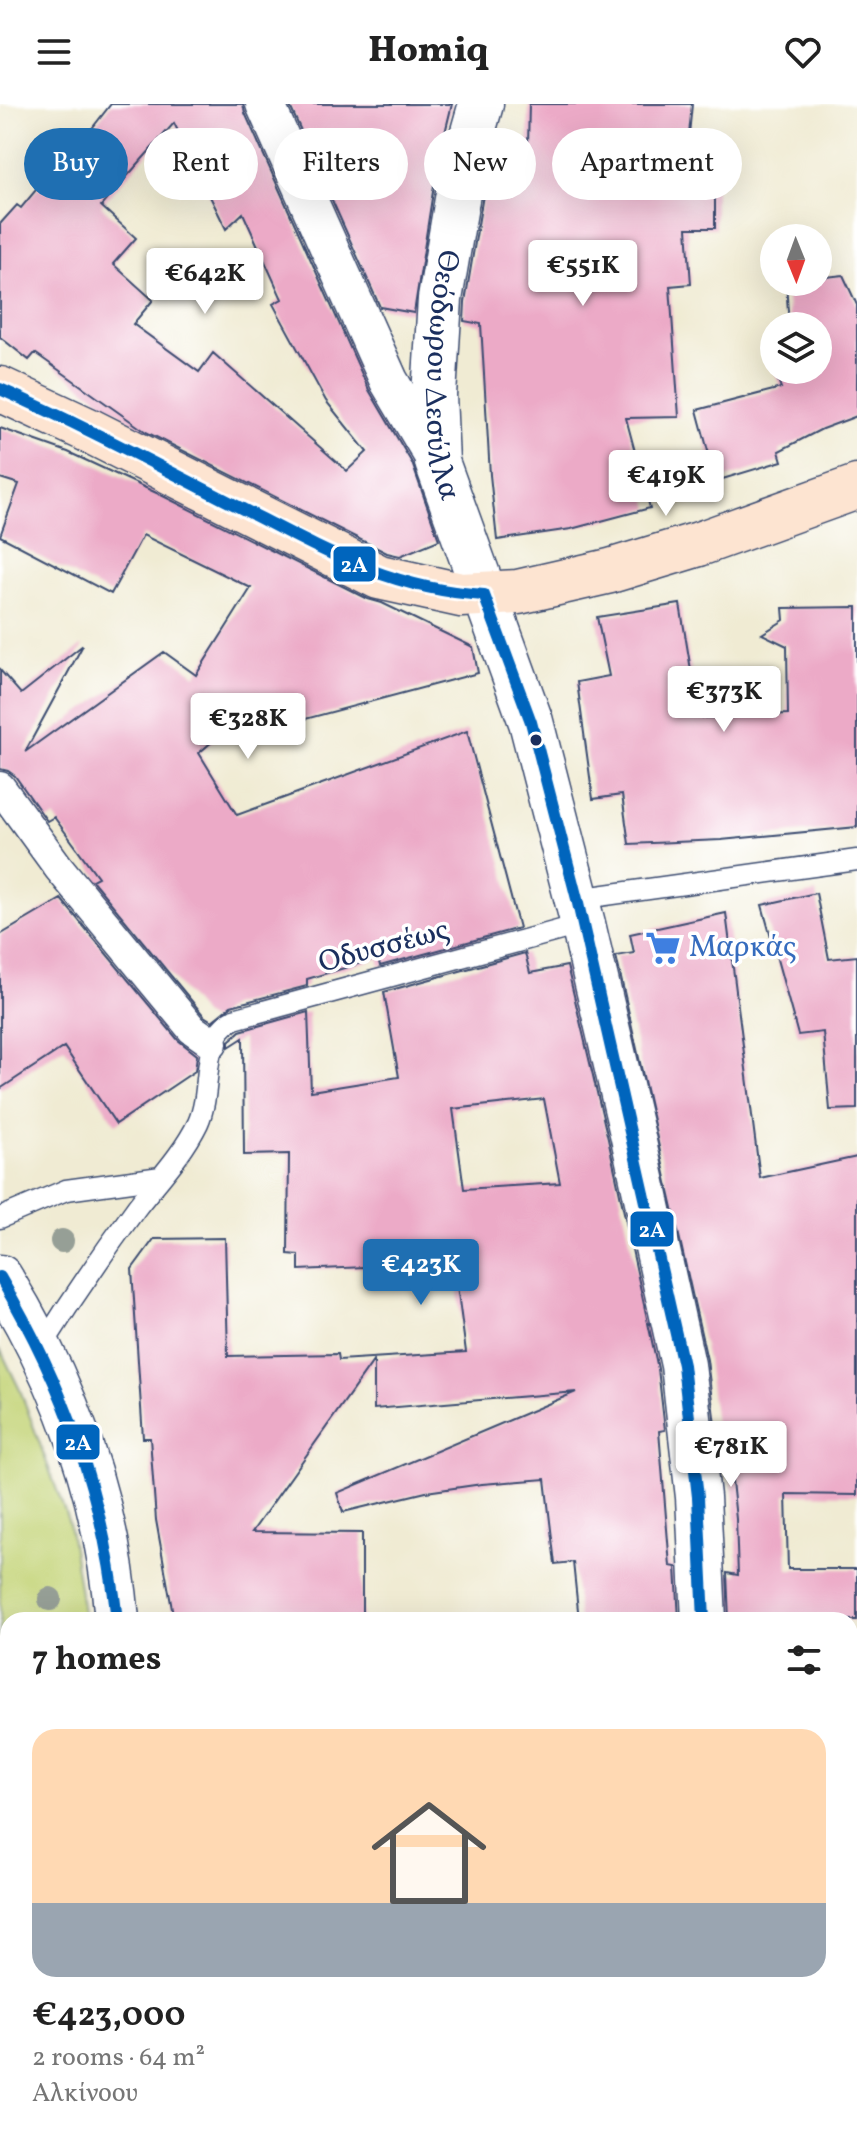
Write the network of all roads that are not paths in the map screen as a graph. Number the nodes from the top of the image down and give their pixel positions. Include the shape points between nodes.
1 (265, 104) edge
2 (481, 104) edge
3 (0, 389) edge
4 (437, 462) junction
5 (857, 487) edge
6 (484, 595) junction
7 (0, 787) edge
8 (857, 860) edge
9 (580, 911) junction
10 (212, 1043) junction
11 (161, 1177) junction
12 (0, 1218) edge
13 (0, 1277) edge
14 (41, 1348) junction
15 (116, 1612) edge
16 (704, 1612) edge

1 - 4 street via 376,354
2 - 4 street, Θεόδωρου Δεσύλλα via 462,170 440,299 434,395
3 - 6 main road via 379,577 438,592
4 - 6 street, Θεόδωρου Δεσύλλα
5 - 6 main road via 610,571
6 - 9 street, Θεόδωρου Δεσύλλα via 531,722
7 - 10 street via 163,994 192,1029
8 - 9 lane, Οδυσσέως
9 - 10 lane, Οδυσσέως via 234,1019 223,1025
9 - 16 street, Θεόδωρου Δεσύλλα via 683,1365
10 - 11 lane via 205,1104 187,1143
11 - 12 lane via 66,1190
11 - 14 lane
13 - 14 street
14 - 15 street via 92,1478

